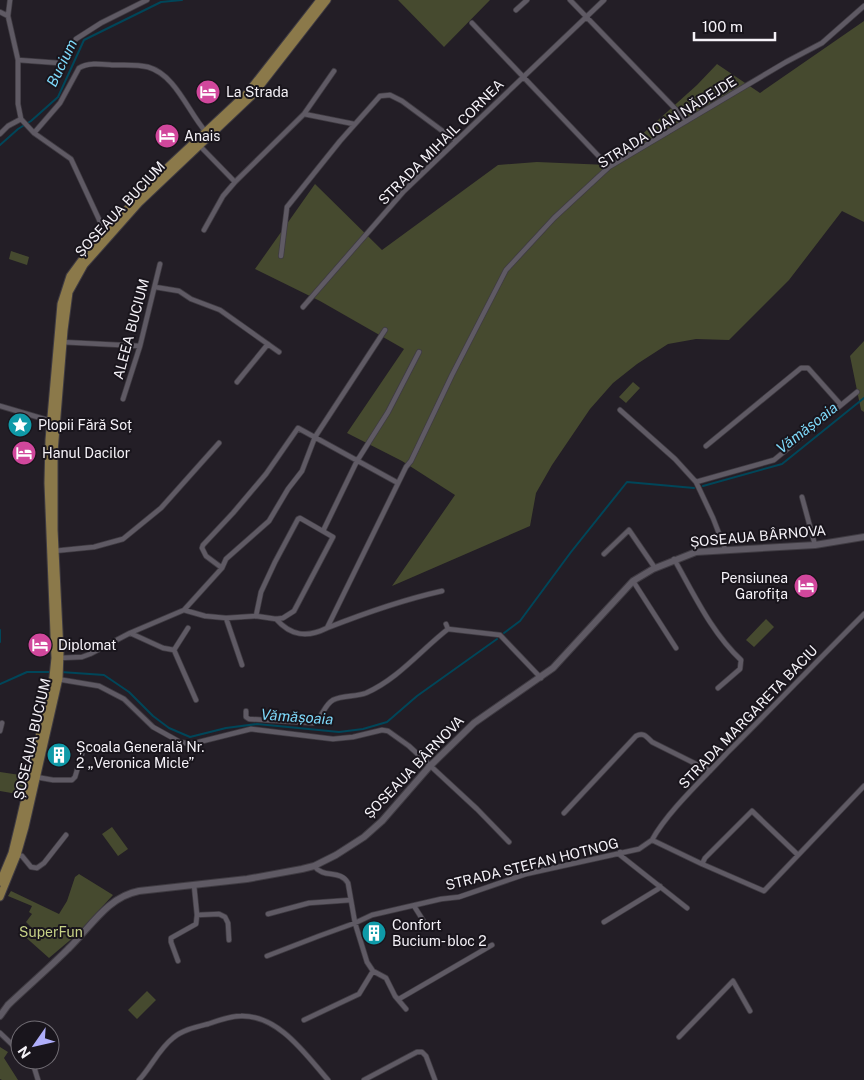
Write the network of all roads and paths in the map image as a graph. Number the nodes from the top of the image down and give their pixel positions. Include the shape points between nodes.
1 (10, 0) edge
2 (148, 0) edge
3 (320, 0) edge
4 (327, 0) edge
5 (527, 0) edge
6 (570, 0) edge
7 (604, 0) edge
8 (864, 6) edge
9 (516, 10) dead end
10 (0, 12) edge
11 (8, 16) junction
12 (586, 17) junction
13 (472, 23) dead end
14 (18, 60) junction
15 (334, 71) dead end
16 (523, 77) junction
17 (304, 114) junction
18 (22, 121) junction
19 (687, 121) junction
20 (354, 124) junction
21 (1, 131) edge
22 (34, 132) junction
23 (206, 132) junction
24 (456, 141) junction
25 (198, 143) junction
26 (610, 167) junction
27 (235, 182) junction
28 (204, 230) dead end
29 (109, 233) junction
30 (281, 256) dead end
31 (160, 264) dead end
32 (155, 287) junction
33 (303, 308) dead end
34 (385, 330) dead end
35 (60, 341) junction
36 (268, 344) junction
37 (140, 346) junction
38 (279, 352) dead end
39 (419, 352) dead end
40 (237, 382) dead end
41 (857, 392) dead end
42 (123, 399) dead end
43 (841, 405) junction
44 (0, 406) edge
45 (620, 410) dead end
46 (54, 421) junction
47 (315, 438) junction
48 (219, 443) dead end
49 (706, 446) dead end
50 (357, 461) junction
51 (696, 482) junction
52 (398, 483) junction
53 (802, 497) dead end
54 (323, 531) junction
55 (864, 536) edge
56 (815, 545) junction
57 (725, 549) junction
58 (52, 551) junction
59 (604, 554) dead end
60 (674, 559) junction
61 (222, 568) junction
62 (655, 568) junction
63 (633, 581) junction
64 (442, 591) dead end
65 (184, 610) junction
66 (864, 614) edge
67 (256, 616) junction
68 (226, 618) junction
69 (276, 619) junction
70 (188, 628) dead end
71 (327, 628) junction
72 (130, 632) junction
73 (676, 648) dead end
74 (174, 650) junction
75 (57, 660) junction
76 (242, 666) dead end
77 (56, 678) junction
78 (541, 678) junction
79 (718, 688) dead end
80 (196, 700) dead end
81 (246, 711) dead end
82 (2, 723) dead end
83 (0, 731) edge
84 (82, 754) dead end
85 (429, 767) junction
86 (710, 771) junction
87 (36, 777) junction
88 (864, 786) edge
89 (564, 813) dead end
90 (66, 835) dead end
91 (652, 840) junction
92 (510, 842) dead end
93 (620, 852) junction
94 (17, 855) junction
95 (798, 855) junction
96 (702, 864) junction
97 (314, 866) junction
98 (0, 882) edge
99 (194, 885) junction
100 (660, 886) junction
101 (0, 895) edge
102 (351, 900) junction
103 (414, 906) junction
104 (687, 908) dead end
105 (268, 914) dead end
106 (197, 915) junction
107 (604, 922) dead end
108 (356, 924) junction
109 (428, 928) dead end
110 (229, 940) dead end
111 (492, 945) dead end
112 (267, 956) dead end
113 (178, 961) dead end
114 (373, 971) junction
115 (399, 999) junction
116 (8, 1004) junction
117 (0, 1006) edge
118 (406, 1009) dead end
119 (750, 1011) dead end
120 (0, 1016) edge
121 (304, 1020) dead end
122 (0, 1033) edge
123 (679, 1037) dead end
124 (10, 1042) edge
125 (139, 1080) edge
126 (328, 1080) edge
127 (364, 1080) edge
128 (435, 1080) edge

1 - 11 street
2 - 14 street via 101,22 76,39 63,62
3 - 23 main road, ȘOSEAUA BUCIUM via 248,92
4 - 25 main road, ȘOSEAUA BUCIUM via 253,95
5 - 9 street
6 - 12 street
7 - 12 street, STRADA MIHAIL CORNEA
8 - 19 street, STRADA IOAN NĂDEJDE via 822,43
10 - 11 street
11 - 14 street
12 - 16 street, STRADA MIHAIL CORNEA
12 - 19 street
13 - 16 street
14 - 18 street via 18,104
15 - 17 street
16 - 24 street, STRADA MIHAIL CORNEA
16 - 26 street
17 - 20 street
17 - 27 street
18 - 21 street
18 - 22 street
19 - 26 street, STRADA IOAN NĂDEJDE
20 - 24 street via 386,94 402,101
20 - 30 street via 287,207
22 - 23 street via 60,104 79,68 100,64 147,67 159,72 176,89
22 - 29 street via 71,160
23 - 25 main road, ȘOSEAUA BUCIUM
24 - 33 street, STRADA MIHAIL CORNEA via 404,191
25 - 27 street
25 - 29 main road, ȘOSEAUA BUCIUM via 135,200
26 - 52 street, STRADA IOAN NĂDEJDE via 554,218 506,270
27 - 28 street
29 - 35 main road, ȘOSEAUA BUCIUM via 81,260 67,283 61,304
31 - 32 street, ALEEA BUCIUM
32 - 36 street via 179,291 191,300 225,312
32 - 37 street, ALEEA BUCIUM
34 - 47 street
35 - 37 street
35 - 46 main road, ȘOSEAUA BUCIUM
36 - 38 street
36 - 40 street
37 - 42 street, ALEEA BUCIUM
39 - 50 street via 388,412
41 - 43 street
43 - 49 street via 808,368 801,368
43 - 51 street via 774,460
44 - 46 street
45 - 51 street
46 - 58 main road, ȘOSEAUA BUCIUM via 48,483
47 - 50 street
47 - 61 street via 302,471 269,521 226,559
47 - 61 street via 298,428 266,474 203,545 206,556
48 - 58 street via 162,508 123,539 94,547
50 - 52 street
50 - 54 street
51 - 57 street
52 - 71 street, STRADA IOAN NĂDEJDE
53 - 56 street
54 - 67 street via 303,520 295,522 261,592
54 - 69 street via 333,536 294,611
55 - 56 main road, ȘOSEAUA BÂRNOVA
56 - 57 main road, ȘOSEAUA BÂRNOVA
57 - 60 main road, ȘOSEAUA BÂRNOVA via 696,552
58 - 75 main road, ȘOSEAUA BUCIUM
59 - 62 street via 629,530
60 - 62 main road, ȘOSEAUA BÂRNOVA
60 - 79 street via 706,616 741,660 740,669
61 - 65 street
62 - 63 main road, ȘOSEAUA BÂRNOVA
63 - 73 street
63 - 78 main road, ȘOSEAUA BÂRNOVA
64 - 71 street via 393,604
65 - 68 street
65 - 72 street
66 - 86 street, STRADA MARGARETA BACIU
67 - 68 street
67 - 69 street
68 - 76 street
69 - 71 street via 288,631 303,636
70 - 74 street
72 - 74 street
72 - 75 street via 82,657
74 - 80 street
75 - 77 main road, ȘOSEAUA BUCIUM
77 - 85 street via 85,682 104,689 132,706 153,727 180,742 191,744 251,729 333,739 382,730 397,737
77 - 87 main road, ȘOSEAUA BUCIUM
77 - 98 main road, ȘOSEAUA BUCIUM via 12,853
78 - 81 street via 500,635 447,626 382,684 366,693 331,701 320,719 313,723 249,719
78 - 85 main road, ȘOSEAUA BÂRNOVA via 480,717
82 - 83 street
84 - 87 street via 72,780
85 - 92 street
85 - 97 main road, ȘOSEAUA BÂRNOVA via 364,837
86 - 89 street via 640,734
86 - 91 street, STRADA MARGARETA BACIU via 667,818
87 - 94 main road, ȘOSEAUA BUCIUM
88 - 95 street
90 - 94 street via 38,868 31,867
91 - 93 street, STRADA STEFAN HOTNOG via 639,849
91 - 96 street
93 - 100 street
93 - 103 street, STRADA STEFAN HOTNOG via 526,874 459,897
94 - 101 main road, ȘOSEAUA BUCIUM
95 - 96 street via 764,891
95 - 96 street via 752,811
97 - 99 main road, ȘOSEAUA BÂRNOVA via 248,879
97 - 102 street via 321,873 346,879
99 - 106 street
99 - 116 main road, ȘOSEAUA BÂRNOVA via 139,891 118,898
100 - 104 street
100 - 107 street
102 - 105 street via 310,903
102 - 108 street
103 - 108 street, STRADA STEFAN HOTNOG via 372,915
103 - 109 street
106 - 110 street via 219,914 225,917
106 - 113 street via 194,926 171,938
108 - 112 street, STRADA STEFAN HOTNOG
108 - 114 street via 367,962
111 - 115 street
114 - 115 street via 386,978
114 - 121 street via 358,994
115 - 118 street
116 - 117 main road, ȘOSEAUA BÂRNOVA
116 - 120 main road, ȘOSEAUA BÂRNOVA
119 - 123 street via 733,981
122 - 124 street
125 - 126 street via 174,1037 222,1019 252,1016 282,1032
127 - 128 street via 422,1052

